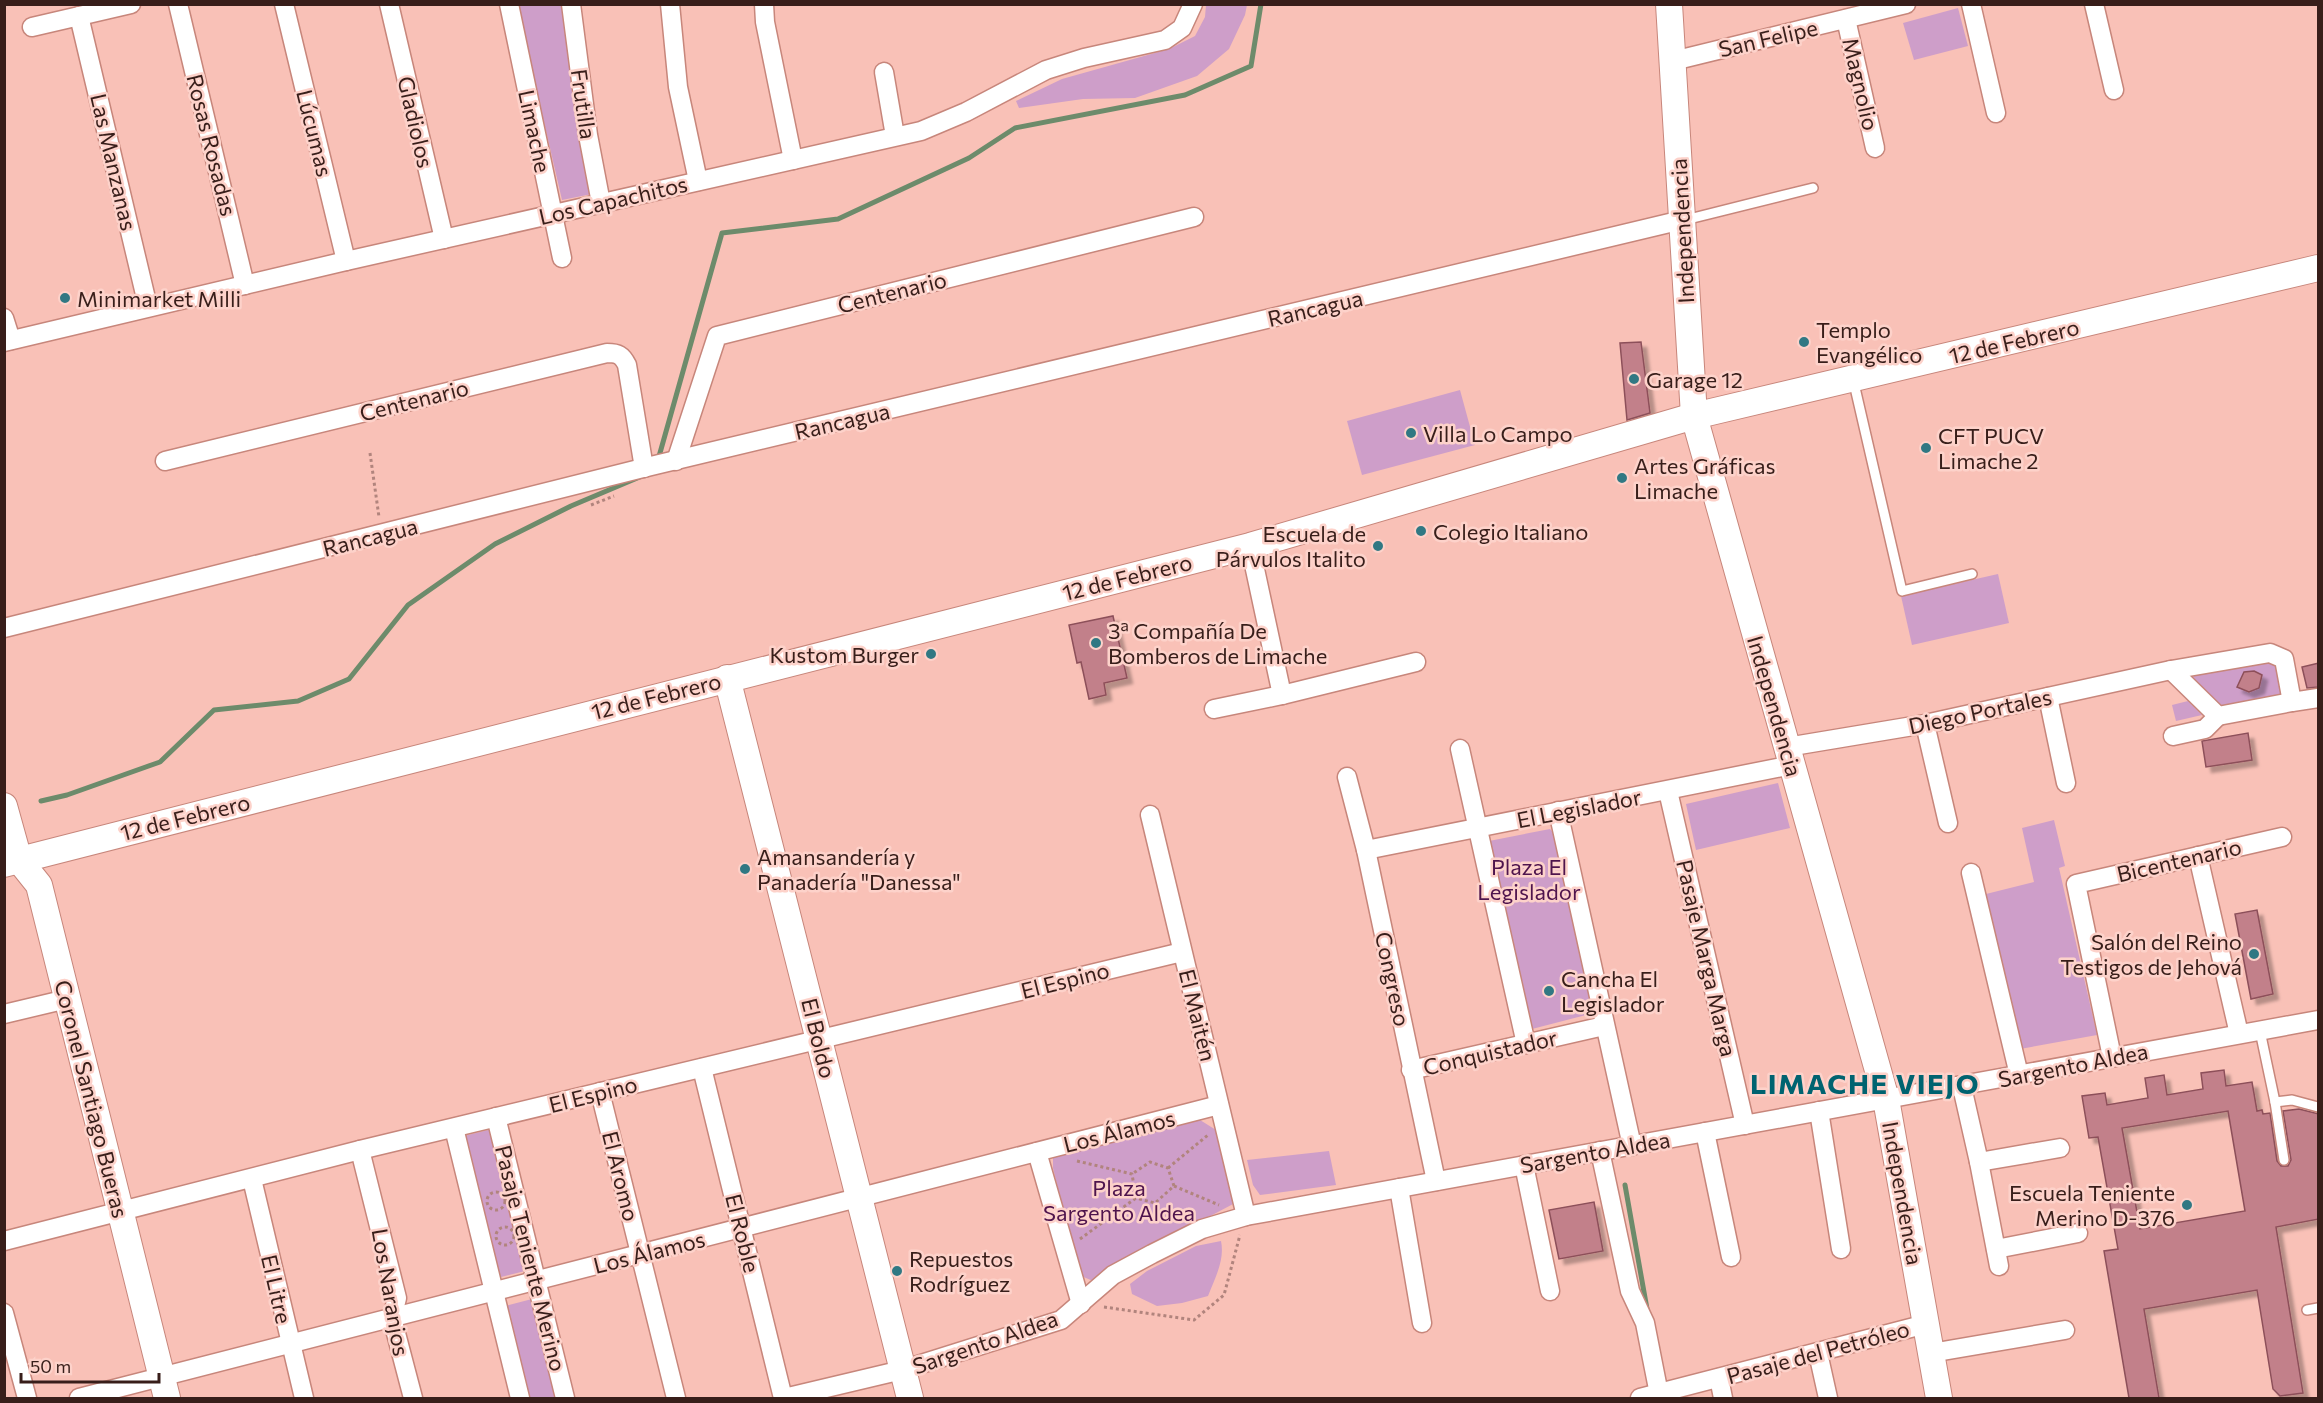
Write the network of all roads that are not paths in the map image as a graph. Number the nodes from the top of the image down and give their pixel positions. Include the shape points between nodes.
1 (131, 4) edge
2 (178, 4) edge
3 (284, 4) edge
4 (389, 4) edge
5 (509, 4) edge
6 (571, 4) edge
7 (669, 4) edge
8 (764, 4) edge
9 (1193, 4) edge
10 (1669, 4) edge
11 (1906, 4) edge
12 (1971, 4) edge
13 (2094, 4) edge
14 (79, 16) junction
15 (1846, 19) junction
16 (32, 27) dead end
17 (1673, 61) junction
18 (884, 72) dead end
19 (2114, 90) dead end
20 (1996, 113) dead end
21 (895, 136) junction
22 (1875, 148) dead end
23 (793, 160) junction
24 (698, 181) junction
25 (1813, 188) dead end
26 (601, 203) junction
27 (553, 215) junction
28 (1194, 217) dead end
29 (1682, 220) junction
30 (444, 239) junction
31 (562, 258) dead end
32 (346, 261) junction
33 (2319, 268) edge
34 (245, 285) junction
35 (148, 307) junction
36 (4, 318) edge
37 (8, 341) edge
38 (1852, 379) junction
39 (1694, 416) junction
40 (165, 461) dead end
41 (658, 465) junction
42 (1250, 546) junction
43 (1972, 574) dead end
44 (4, 628) edge
45 (1416, 662) dead end
46 (2171, 670) junction
47 (727, 678) junction
48 (1282, 695) junction
49 (2048, 697) junction
50 (2319, 698) edge
51 (2292, 702) junction
52 (1215, 709) dead end
53 (2218, 716) junction
54 (1925, 724) junction
55 (2174, 736) dead end
56 (1460, 749) dead end
57 (1790, 756) junction
58 (1347, 777) dead end
59 (2066, 783) dead end
60 (1668, 791) junction
61 (4, 806) edge
62 (1558, 811) junction
63 (1150, 814) dead end
64 (1948, 823) dead end
65 (1477, 828) junction
66 (2282, 837) dead end
67 (1366, 850) junction
68 (2198, 856) junction
69 (12, 862) edge
70 (1971, 873) dead end
71 (1182, 952) junction
72 (67, 999) junction
73 (4, 1014) edge
74 (2319, 1020) edge
75 (1604, 1026) junction
76 (2260, 1031) junction
77 (2239, 1034) junction
78 (819, 1040) junction
79 (1527, 1044) junction
80 (2112, 1057) junction
81 (702, 1068) junction
82 (1412, 1070) junction
83 (2019, 1075) junction
84 (1962, 1087) junction
85 (600, 1092) junction
86 (1886, 1099) junction
87 (2275, 1102) junction
88 (2319, 1107) edge
89 (1819, 1111) junction
90 (1221, 1114) junction
91 (496, 1118) junction
92 (1745, 1125) junction
93 (454, 1128) junction
94 (1705, 1132) junction
95 (1632, 1146) junction
96 (2060, 1148) dead end
97 (360, 1150) junction
98 (1600, 1151) junction
99 (1037, 1152) junction
100 (2284, 1160) dead end
101 (1979, 1162) junction
102 (1524, 1165) junction
103 (252, 1179) junction
104 (1436, 1181) junction
105 (1399, 1188) junction
106 (859, 1198) junction
107 (120, 1210) junction
108 (1246, 1216) junction
109 (741, 1228) junction
110 (2078, 1233) dead end
111 (4, 1240) edge
112 (1841, 1249) dead end
113 (640, 1254) junction
114 (1731, 1257) dead end
115 (536, 1281) junction
116 (1550, 1291) dead end
117 (494, 1292) junction
118 (1081, 1304) junction
119 (2319, 1308) edge
120 (2307, 1310) dead end
121 (4, 1313) edge
122 (392, 1318) junction
123 (1422, 1323) dead end
124 (1926, 1324) junction
125 (2065, 1330) dead end
126 (290, 1344) junction
127 (1818, 1353) junction
128 (1931, 1353) junction
129 (902, 1370) junction
130 (1719, 1378) junction
131 (165, 1388) edge
132 (1650, 1396) edge
133 (27, 1398) edge
134 (79, 1398) edge
135 (304, 1398) edge
136 (413, 1398) edge
137 (520, 1398) edge
138 (565, 1398) edge
139 (676, 1398) edge
140 (784, 1398) edge
141 (910, 1398) edge
142 (1723, 1398) edge
143 (1828, 1398) edge
144 (1939, 1398) edge

1 - 14 street
2 - 34 street, Rosas Rosadas
3 - 32 street, Lúcumas
4 - 30 street, Gladiolos
5 - 27 street, Limache
6 - 26 street, Frutilla
7 - 24 street via 678,87
8 - 23 street
9 - 21 street, Los Capachitos via 1182,28 1165,40 1046,70 942,124
10 - 17 street, Independencia
11 - 15 street, San Felipe
12 - 20 street
13 - 19 street
14 - 16 street
14 - 35 street, Las Manzanas
15 - 17 street, San Felipe
15 - 22 street, Magnolio
17 - 29 street, Independencia
18 - 21 street
21 - 23 street, Los Capachitos
23 - 24 street, Los Capachitos
24 - 26 street, Los Capachitos
25 - 29 lane
26 - 27 street, Los Capachitos
27 - 30 street, Los Capachitos
27 - 31 street, Limache
28 - 41 street, Centenario via 717,336
29 - 39 street, Independencia
29 - 41 street, Rancagua
30 - 32 street, Los Capachitos
32 - 34 street, Los Capachitos
33 - 38 street, 12 de Febrero
34 - 35 street, Los Capachitos
35 - 37 street, Los Capachitos
36 - 37 street
38 - 39 street, 12 de Febrero
38 - 43 lane via 1902,591
39 - 42 street, 12 de Febrero
39 - 57 street, Independencia
40 - 41 street, Centenario via 615,353 627,365
41 - 44 street, Rancagua
42 - 47 street, 12 de Febrero
42 - 48 street
45 - 48 street
46 - 49 street, Diego Portales
46 - 51 street, Diego Portales via 2270,653 2284,659
46 - 53 street
47 - 69 street, 12 de Febrero
47 - 78 street, El Boldo
48 - 52 street
49 - 54 street, Diego Portales
49 - 59 street
50 - 51 street
51 - 53 street
53 - 55 street via 2205,729
54 - 57 street, Diego Portales
54 - 64 street
56 - 65 street
57 - 60 street, El Legislador
57 - 86 street, Independencia
58 - 67 street, Congreso
60 - 62 street, El Legislador
60 - 92 street, Pasaje Marga Marga
61 - 69 street, Coronel Santiago Bueras
62 - 65 street, El Legislador
62 - 75 street
63 - 71 street, El Maitén
65 - 67 street, El Legislador
65 - 79 street
66 - 68 street, Bicentenario
67 - 82 street, Congreso
68 - 77 street
68 - 80 street, Bicentenario via 2076,884
69 - 72 street, Coronel Santiago Bueras via 39,885
70 - 83 street
71 - 78 street, El Espino
71 - 90 street, El Maitén
72 - 73 street
72 - 107 street, Coronel Santiago Bueras
74 - 76 street, Sargento Aldea
75 - 79 street, Conquistador
75 - 95 street
76 - 77 street, Sargento Aldea
76 - 87 lane
77 - 80 street, Sargento Aldea
78 - 81 street, El Espino
78 - 106 street, El Boldo
79 - 82 street, Conquistador
80 - 83 street, Sargento Aldea
81 - 85 street, El Espino
81 - 109 street, El Roble
82 - 104 street, Congreso
83 - 84 street, Sargento Aldea
84 - 86 street, Sargento Aldea
84 - 101 street
85 - 91 street, El Espino
85 - 113 street, El Aromo
86 - 89 street, Sargento Aldea
86 - 124 street, Independencia
87 - 88 lane via 2292,1100
87 - 100 lane
89 - 92 street, Sargento Aldea
89 - 112 street
90 - 99 street, Los Álamos
90 - 108 street, El Maitén
91 - 93 street, El Espino
91 - 115 street, Pasaje Teniente Merino
92 - 94 street, Sargento Aldea
93 - 97 street, El Espino
93 - 117 street, Pasaje Teniente Merino
94 - 95 street, Sargento Aldea
94 - 114 street
95 - 98 street, Sargento Aldea
96 - 101 street
97 - 103 street, El Espino
97 - 122 street, Los Naranjos via 397,1298
98 - 102 street, Sargento Aldea
98 - 132 street via 1630,1291 1645,1323
99 - 106 street, Los Álamos
99 - 118 street
101 - 110 street via 1997,1257
102 - 104 street, Sargento Aldea
102 - 116 street
103 - 107 street, El Espino
103 - 126 street, El Litre
104 - 105 street, Sargento Aldea
105 - 108 street, Sargento Aldea
105 - 123 street
106 - 109 street, Los Álamos
106 - 129 street, El Boldo
107 - 111 street, El Espino
107 - 131 street, Coronel Santiago Bueras
108 - 118 street, Sargento Aldea via 1202,1229 1152,1254 1113,1275
109 - 113 street, Los Álamos
109 - 140 street, El Roble
113 - 115 street, Los Álamos
113 - 139 street, El Aromo
115 - 117 street, Los Álamos
115 - 138 street, Pasaje Teniente Merino
117 - 122 street, Los Álamos
117 - 137 street, Pasaje Teniente Merino
118 - 129 street, Sargento Aldea via 1061,1320
119 - 120 lane
121 - 133 street
122 - 126 street, Los Álamos
122 - 136 street, Los Naranjos
124 - 127 street, Pasaje del Petróleo
124 - 128 street, Independencia
125 - 128 street
126 - 131 street, Los Álamos
126 - 135 street, El Litre
127 - 130 street, Pasaje del Petróleo
127 - 143 street
128 - 144 street, Independencia
129 - 140 street, Sargento Aldea
129 - 141 street, El Boldo
130 - 132 street, Pasaje del Petróleo
130 - 142 street
131 - 134 street, Los Álamos

